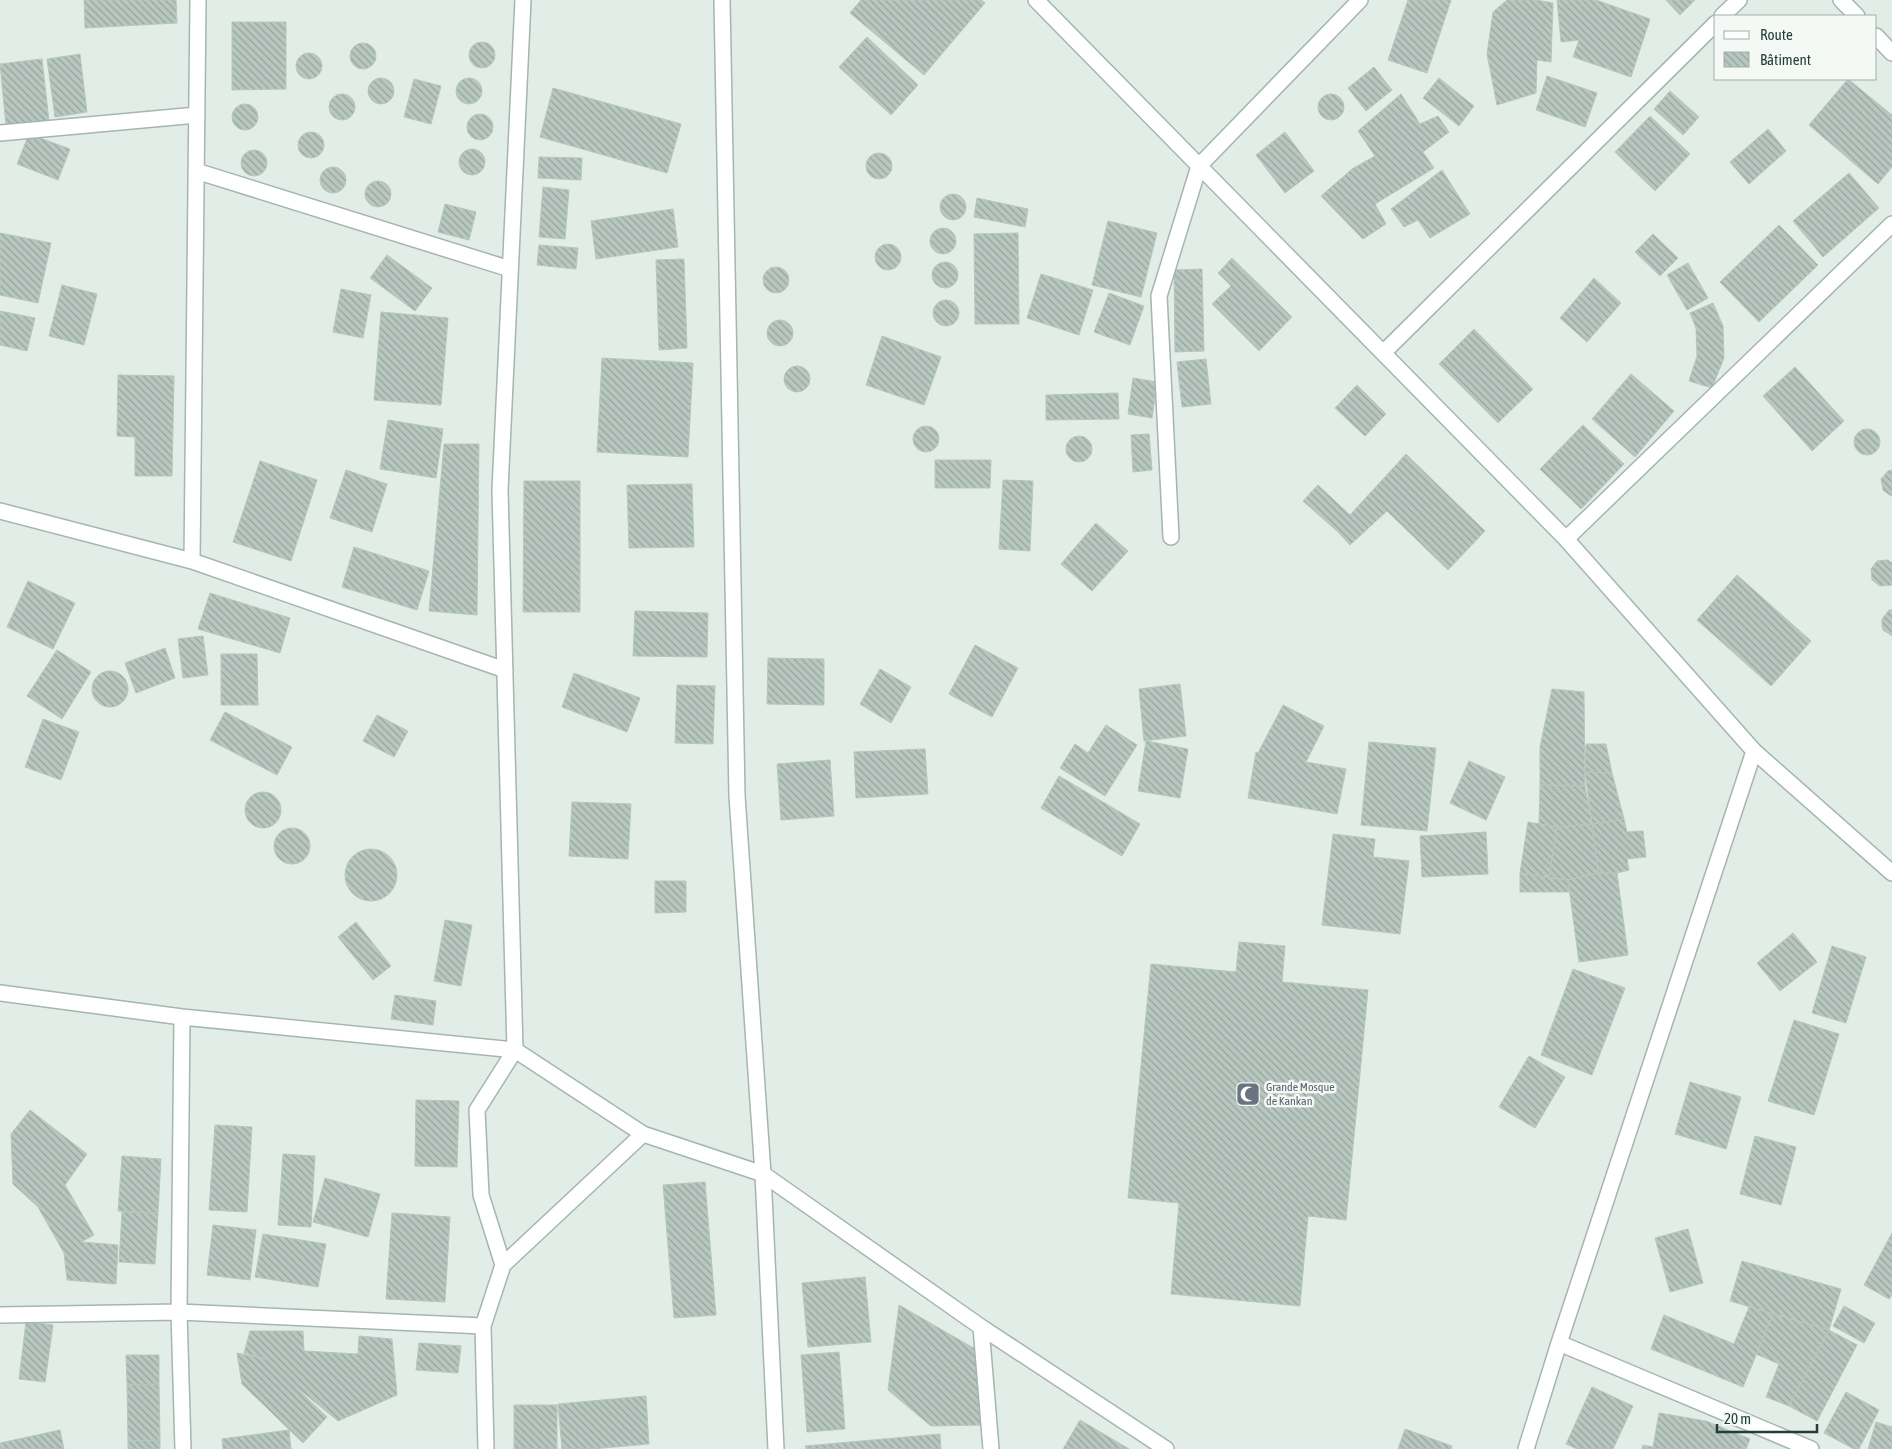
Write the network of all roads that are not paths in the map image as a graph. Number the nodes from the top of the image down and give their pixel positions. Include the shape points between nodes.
1 (198, 0) edge
2 (523, 0) edge
3 (722, 0) edge
4 (1036, 0) edge
5 (1360, 0) edge
6 (1739, 0) edge
7 (1841, 0) edge
8 (1723, 15) edge
9 (1856, 15) edge
10 (1714, 25) edge
11 (1877, 37) edge
12 (1892, 53) edge
13 (197, 115) junction
14 (0, 133) edge
15 (1198, 166) junction
16 (196, 171) junction
17 (1892, 224) edge
18 (510, 269) junction
19 (1383, 353) junction
20 (0, 510) edge
21 (1171, 537) dead end
22 (1566, 539) junction
23 (192, 561) junction
24 (505, 670) junction
25 (1754, 751) junction
26 (1892, 873) edge
27 (0, 993) edge
28 (182, 1017) junction
29 (515, 1050) junction
30 (644, 1134) junction
31 (763, 1174) junction
32 (503, 1265) junction
33 (179, 1312) junction
34 (0, 1315) edge
35 (483, 1326) junction
36 (981, 1326) junction
37 (1559, 1343) junction
38 (183, 1449) edge
39 (486, 1449) edge
40 (776, 1449) edge
41 (991, 1449) edge
42 (1166, 1449) edge
43 (1526, 1449) edge
44 (1811, 1449) edge

1 - 13 street
2 - 18 street
3 - 31 street via 737,796
4 - 15 street
5 - 15 street
6 - 8 street
7 - 9 street
10 - 19 street
11 - 12 street
13 - 14 street
13 - 16 street
15 - 19 street
15 - 21 street via 1159,296
16 - 18 street
16 - 23 street
17 - 22 street
18 - 24 street via 500,490
19 - 22 street
20 - 23 street
22 - 25 street
23 - 24 street
24 - 29 street
25 - 26 street
25 - 37 street
27 - 28 street
28 - 29 street
28 - 33 street
29 - 30 street
29 - 32 street via 477,1110 480,1195
30 - 31 street
30 - 32 street
31 - 36 street
31 - 40 street
32 - 35 street
33 - 34 street
33 - 35 street
33 - 38 street
35 - 39 street
36 - 41 street
36 - 42 street
37 - 43 street
37 - 44 street

